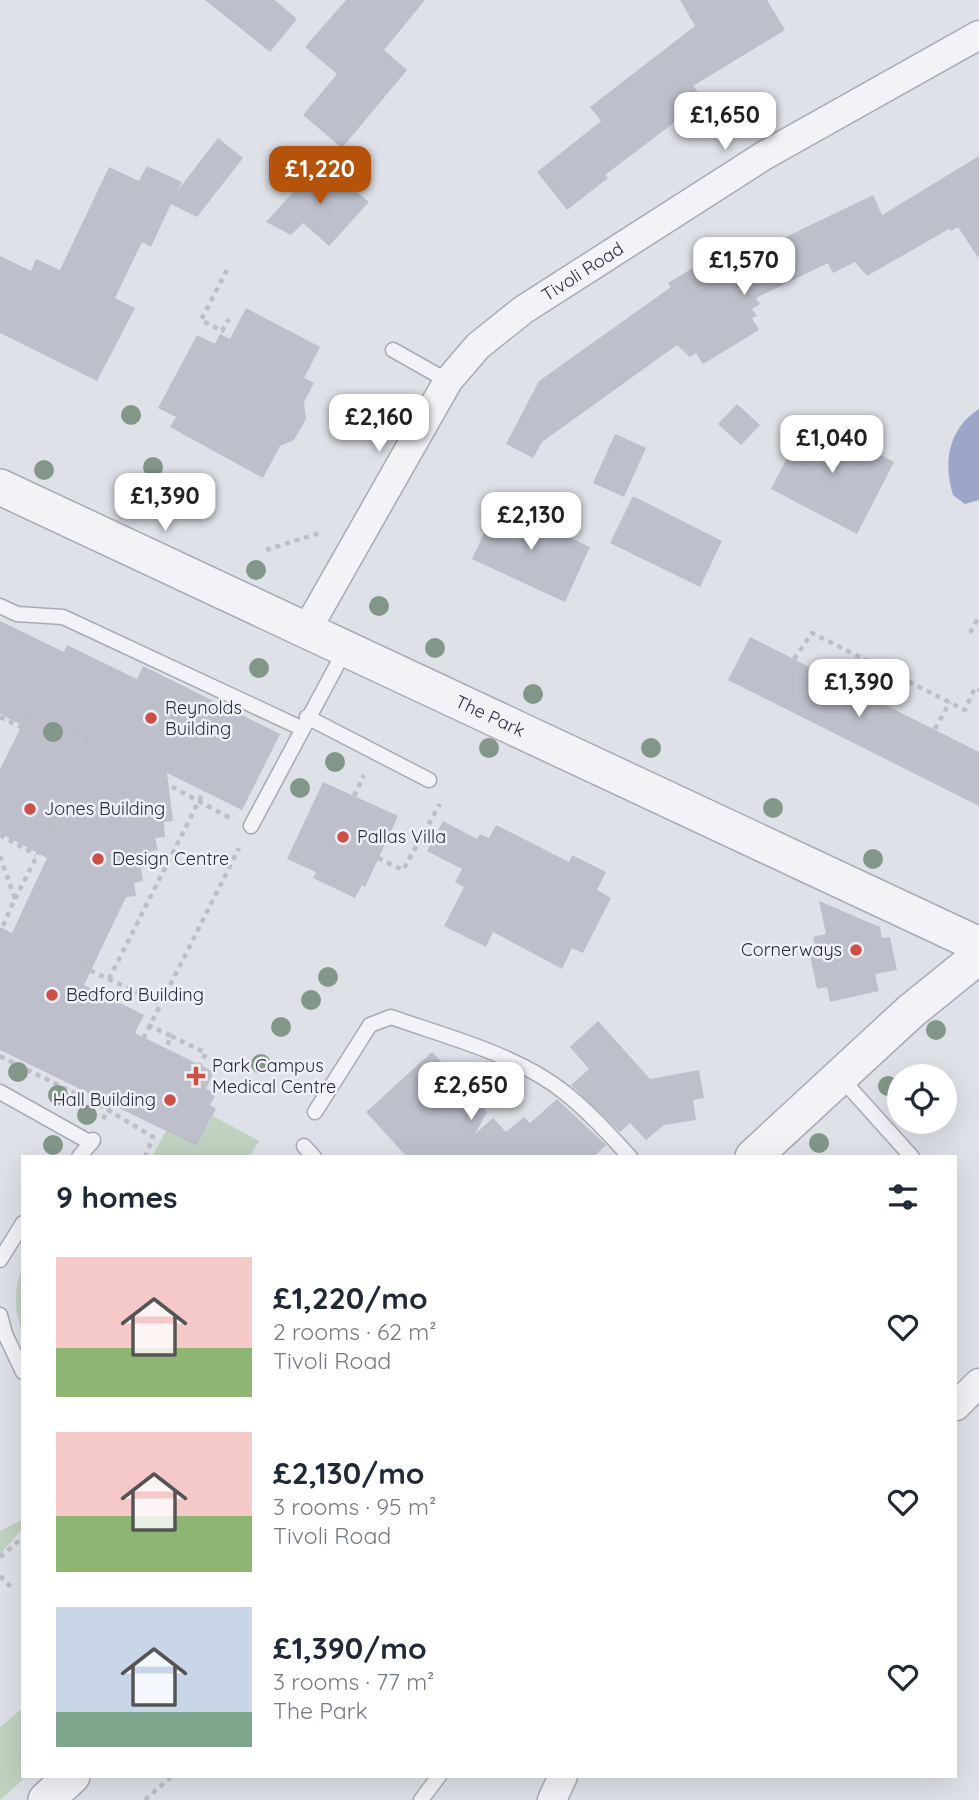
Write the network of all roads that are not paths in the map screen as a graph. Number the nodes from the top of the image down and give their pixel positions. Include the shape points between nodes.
1 (979, 35) edge
2 (393, 350) dead end
3 (448, 381) junction
4 (0, 487) edge
5 (0, 606) edge
6 (306, 631) junction
7 (346, 649) junction
8 (304, 722) junction
9 (429, 780) road end
10 (250, 827) road end
11 (979, 945) edge
12 (979, 956) edge
13 (840, 1077) junction
14 (0, 1093) edge
15 (315, 1112) dead end
16 (81, 1155) edge
17 (628, 1155) edge
18 (755, 1155) edge
19 (910, 1155) edge
20 (21, 1226) edge
21 (0, 1260) edge
22 (0, 1315) edge
23 (21, 1368) edge
24 (979, 1383) edge
25 (957, 1405) edge
26 (70, 1778) edge
27 (438, 1778) edge
28 (562, 1778) edge
29 (46, 1800) edge
30 (421, 1800) edge
31 (552, 1800) edge

1 - 3 street, Tivoli Road via 765,156 534,303 478,346
2 - 3 lane
3 - 6 street, Tivoli Road
4 - 6 street, The Park
5 - 8 lane via 18,614 63,617
6 - 7 street, The Park
7 - 8 lane
7 - 11 street, The Park
8 - 9 lane
8 - 10 lane
12 - 13 street
13 - 18 street
13 - 19 lane
14 - 16 lane via 92,1141
15 - 17 lane via 370,1025 390,1017 519,1066 562,1090
20 - 21 lane
22 - 23 lane
24 - 25 street
26 - 29 street
27 - 30 lane
28 - 31 street

